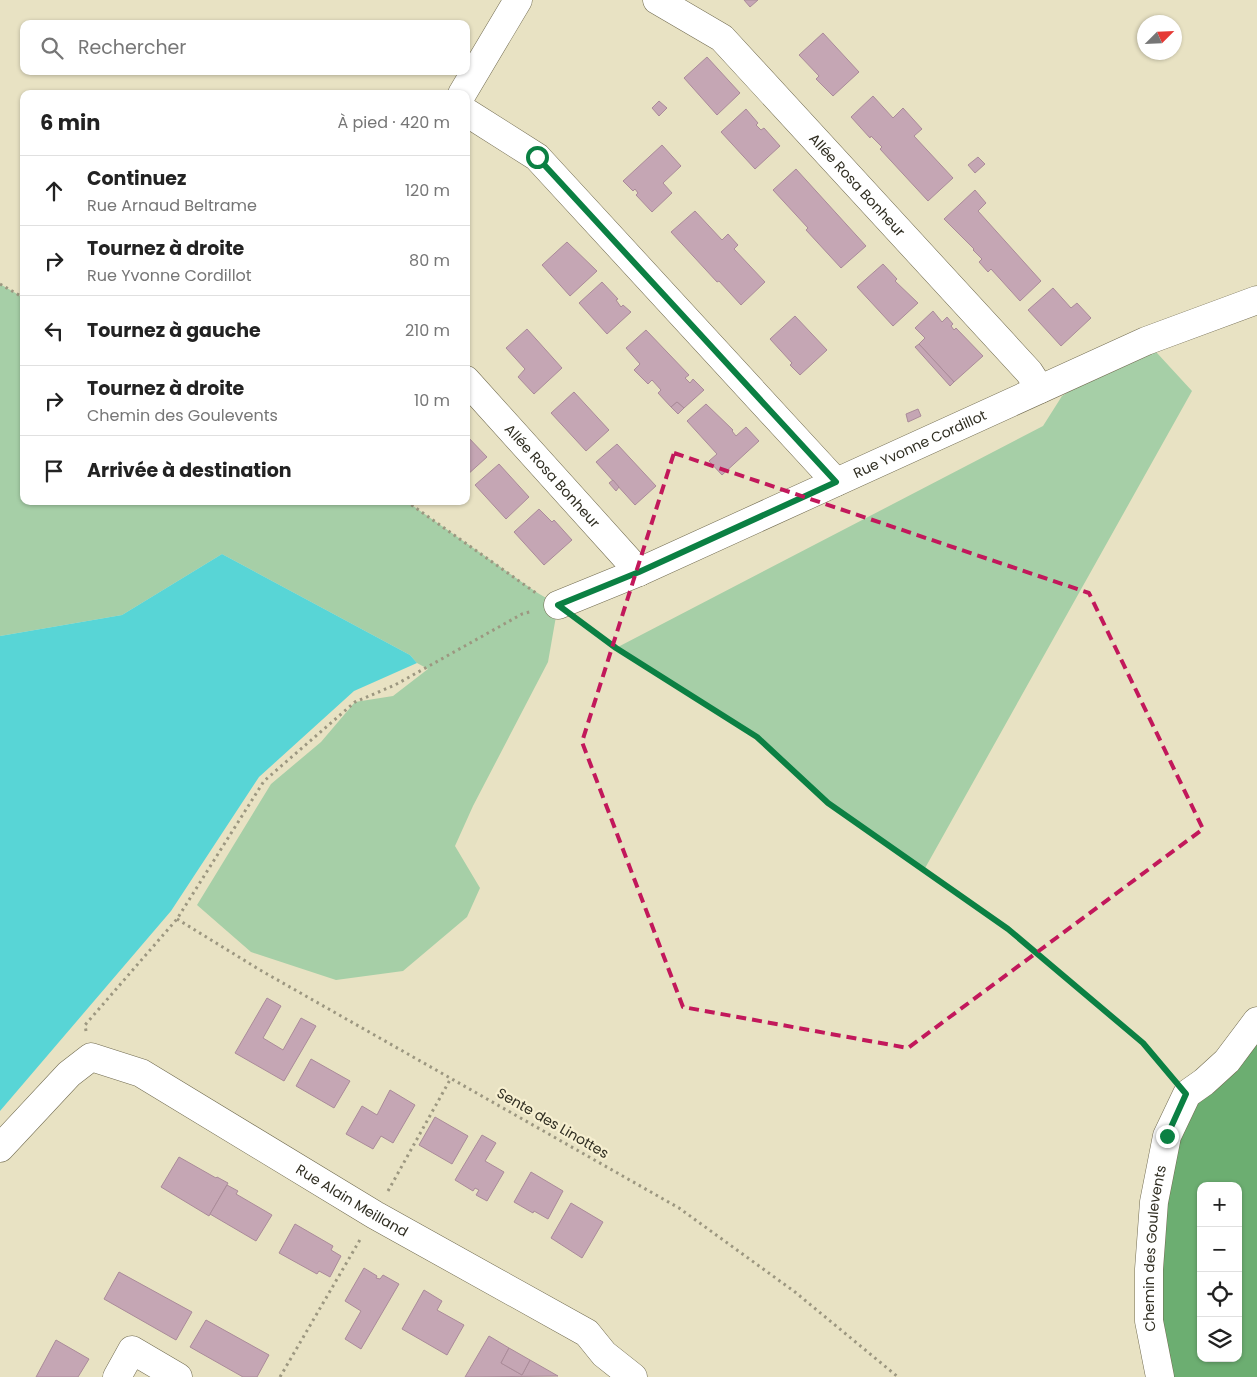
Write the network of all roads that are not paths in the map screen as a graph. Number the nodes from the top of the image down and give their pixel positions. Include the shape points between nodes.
1 (518, 0) edge
2 (657, 0) edge
3 (464, 90) edge
4 (470, 115) edge
5 (1257, 300) edge
6 (470, 384) edge
7 (1040, 389) junction
8 (836, 482) junction
9 (639, 572) junction
10 (558, 605) road end
11 (1257, 1022) edge
12 (0, 1148) edge
13 (117, 1377) edge
14 (178, 1377) edge
15 (633, 1377) edge
16 (1160, 1377) edge

1 - 3 street
2 - 7 street, Allée Rosa Bonheur via 722,38 1029,372
4 - 8 street via 537,157
5 - 7 street, Rue Yvonne Cordillot via 1146,341
6 - 9 street, Allée Rosa Bonheur
7 - 8 street, Rue Yvonne Cordillot
8 - 9 street, Rue Yvonne Cordillot
9 - 10 street, Rue Yvonne Cordillot
11 - 16 street, Chemin des Goulevents via 1227,1061 1186,1094 1167,1136 1154,1202 1149,1269 1149,1321
12 - 15 street, Rue Alain Meilland via 69,1074 91,1057 140,1073 375,1215 587,1333 604,1354
13 - 14 street via 132,1350

